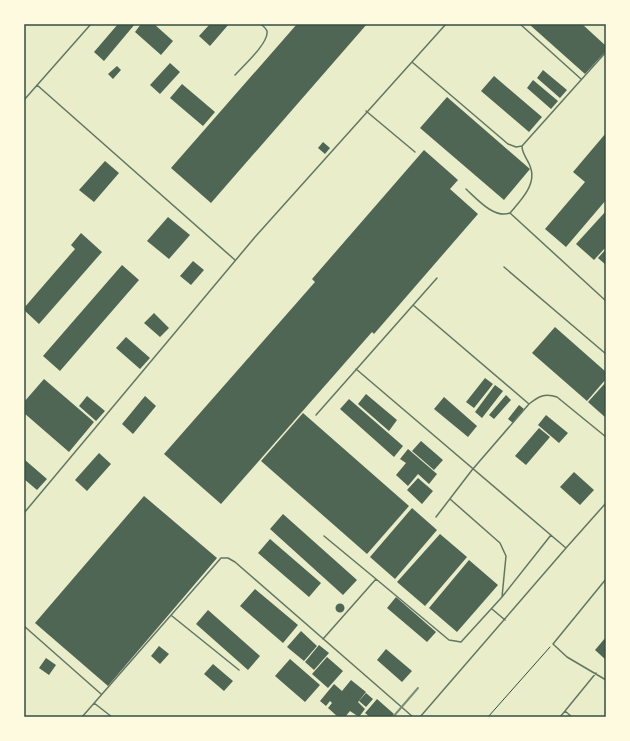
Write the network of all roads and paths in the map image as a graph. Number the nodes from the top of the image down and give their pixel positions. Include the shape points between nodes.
1 (91, 24) edge
2 (261, 24) edge
3 (446, 24) edge
4 (520, 24) edge
5 (606, 52) edge
6 (412, 62) junction
7 (235, 75) dead end
8 (582, 79) junction
9 (38, 86) junction
10 (24, 100) edge
11 (366, 111) junction
12 (522, 146) junction
13 (416, 152) dead end
14 (466, 189) dead end
15 (510, 214) junction
16 (235, 260) junction
17 (504, 267) dead end
18 (437, 278) dead end
19 (606, 301) edge
20 (413, 304) junction
21 (606, 354) edge
22 (356, 369) junction
23 (529, 404) junction
24 (316, 415) dead end
25 (606, 437) edge
26 (472, 470) junction
27 (450, 499) junction
28 (606, 503) edge
29 (24, 512) edge
30 (436, 517) dead end
31 (551, 535) junction
32 (324, 536) dead end
33 (566, 548) junction
34 (376, 579) junction
35 (606, 580) edge
36 (502, 597) junction
37 (492, 609) junction
38 (172, 616) junction
39 (505, 620) junction
40 (24, 626) edge
41 (323, 639) junction
42 (553, 644) junction
43 (239, 670) dead end
44 (596, 673) junction
45 (606, 680) edge
46 (101, 694) junction
47 (94, 703) junction
48 (566, 711) junction
49 (82, 717) edge
50 (112, 717) edge
51 (413, 717) edge
52 (420, 717) edge
53 (488, 717) edge
54 (560, 717) edge
55 (572, 717) edge

1 - 9 lane
2 - 7 lane via 267,32 265,42
3 - 6 lane
4 - 8 lane
5 - 8 lane
6 - 11 lane
6 - 12 lane via 508,144
8 - 12 lane
9 - 10 lane
9 - 16 lane
11 - 13 lane
11 - 16 lane
12 - 15 lane via 532,178
14 - 15 lane via 495,213
15 - 19 lane
16 - 29 lane
17 - 21 lane
18 - 20 lane
20 - 22 lane
20 - 23 lane
22 - 24 lane
22 - 26 lane
23 - 25 lane via 540,396 557,396
23 - 26 lane
26 - 27 lane
26 - 31 lane
27 - 30 lane
27 - 36 lane via 500,543 506,556
28 - 33 lane
31 - 33 lane
31 - 36 lane
32 - 34 lane
33 - 39 lane
34 - 37 lane via 449,640 455,642 461,642
34 - 41 lane
35 - 42 lane
36 - 37 lane
37 - 39 lane
38 - 41 lane via 221,558 228,558
38 - 43 lane
38 - 46 lane
39 - 52 lane
40 - 46 lane
41 - 51 lane
42 - 44 lane via 567,657
42 - 53 path
44 - 45 lane
44 - 48 lane
46 - 47 lane
47 - 49 lane
47 - 50 lane
48 - 54 lane
48 - 55 lane

